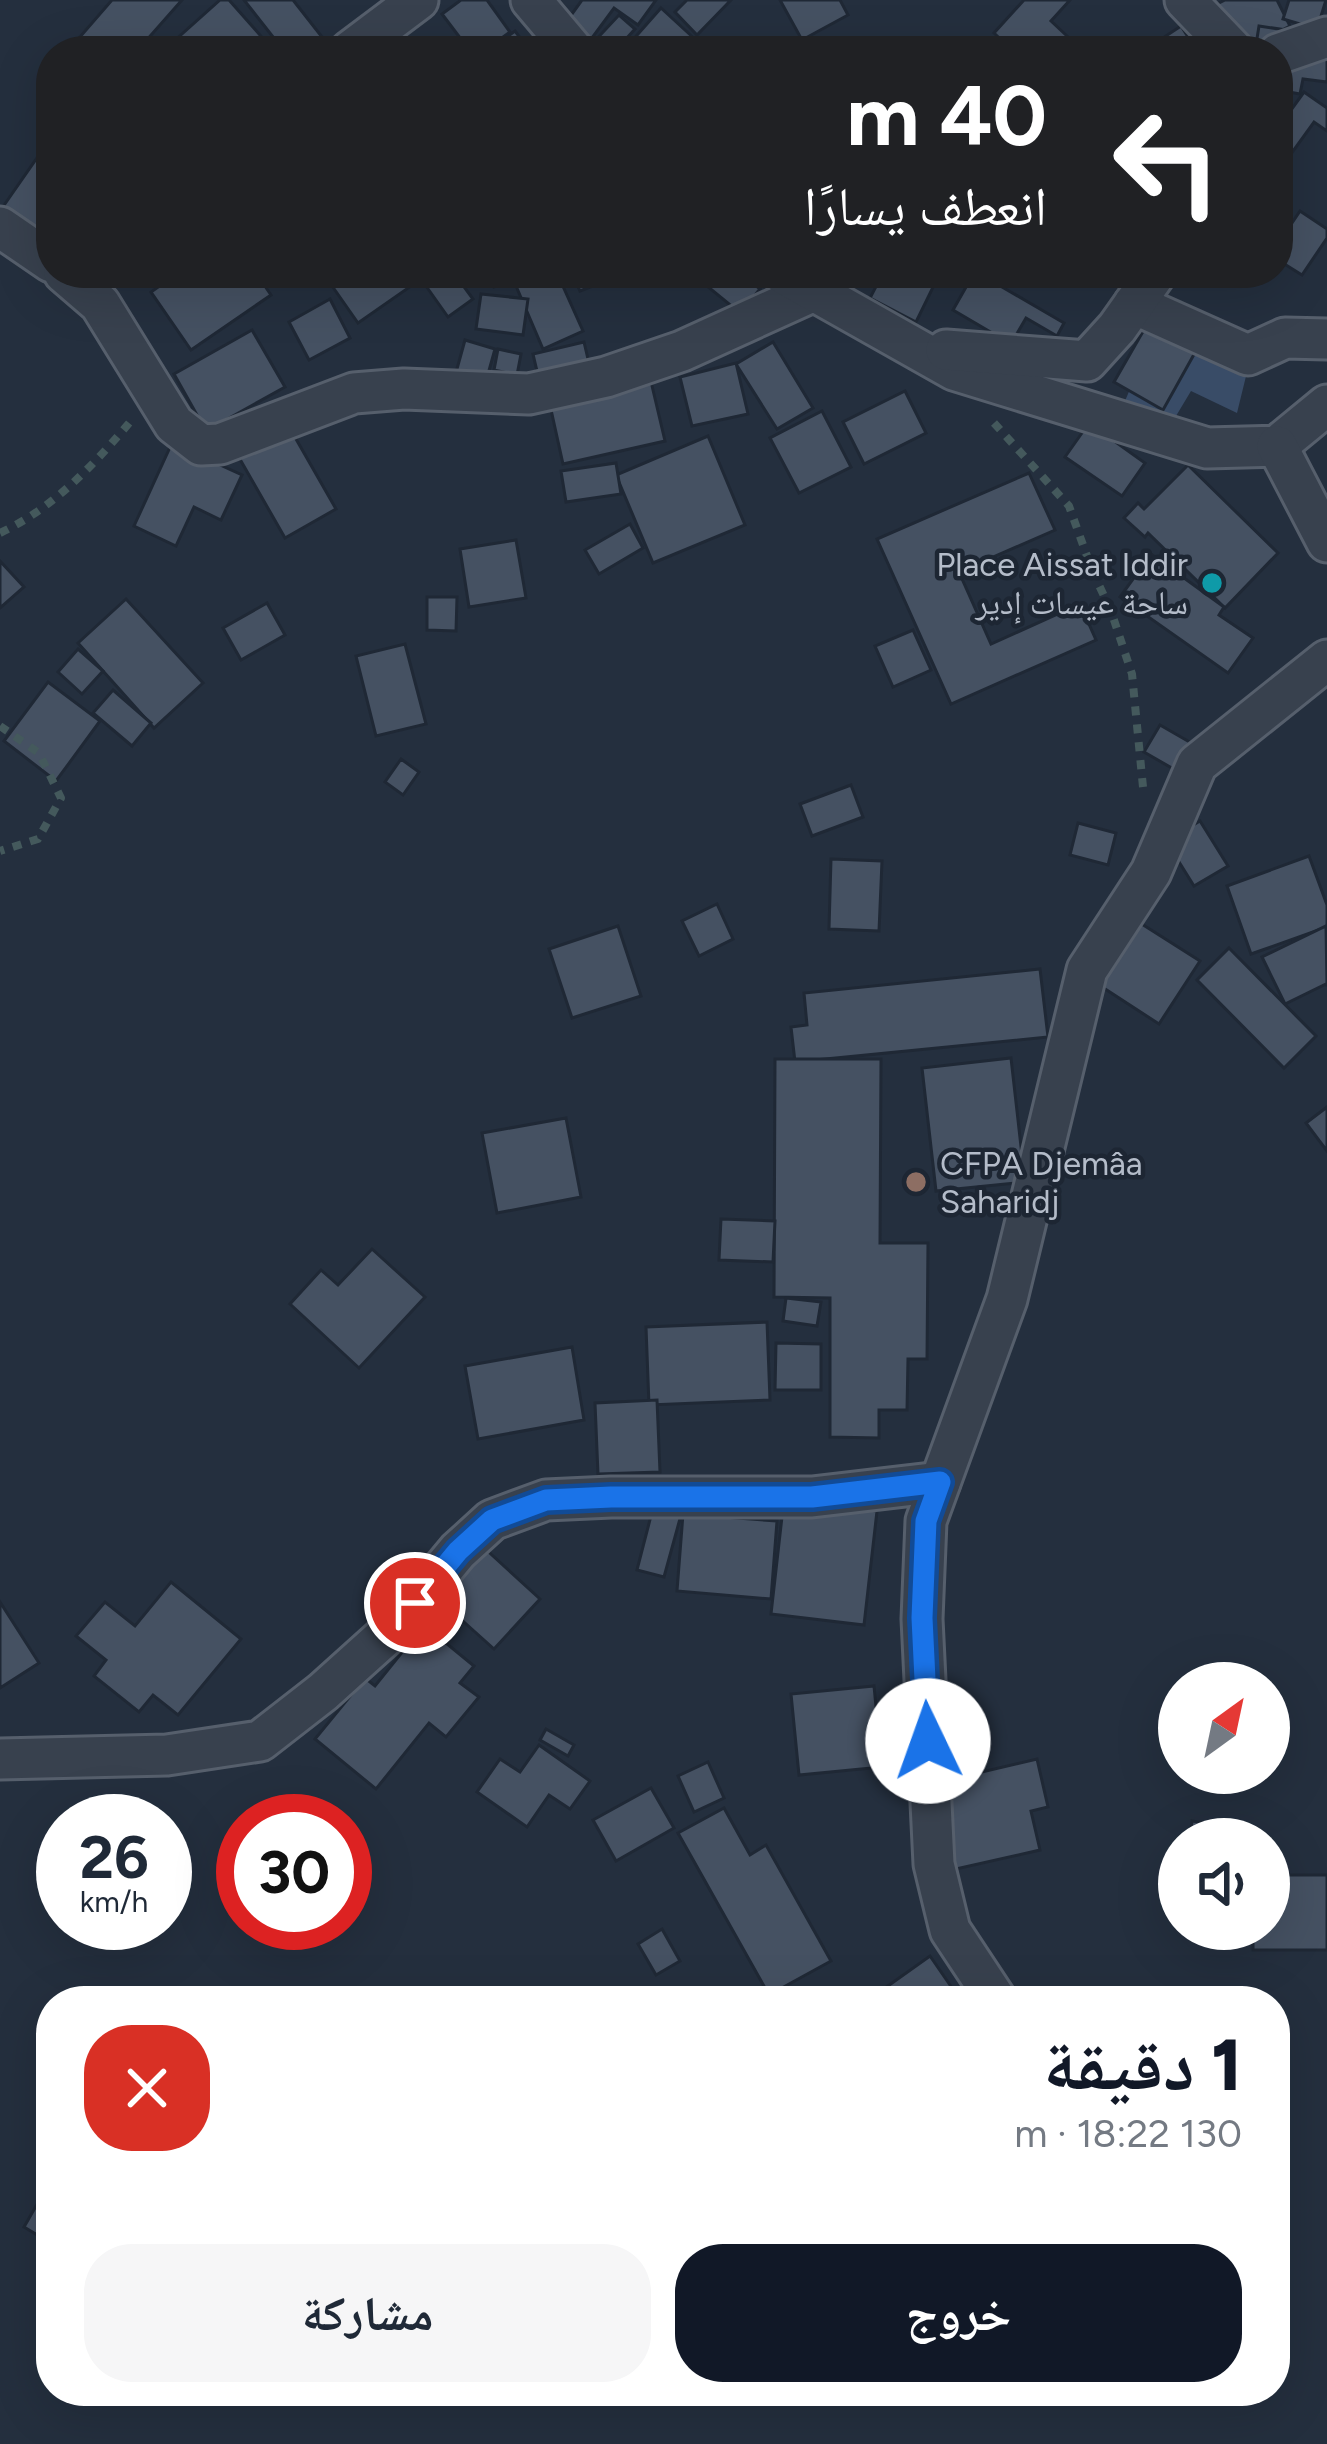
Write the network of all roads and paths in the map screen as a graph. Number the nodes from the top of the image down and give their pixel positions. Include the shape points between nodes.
1 (418, 0) edge
2 (531, 0) edge
3 (1185, 0) edge
4 (370, 36) edge
5 (561, 36) edge
6 (1221, 36) edge
7 (1327, 37) edge
8 (1293, 49) edge
9 (0, 227) edge
10 (36, 252) edge
11 (81, 288) edge
12 (788, 288) edge
13 (808, 288) edge
14 (1144, 290) edge
15 (1327, 339) edge
16 (911, 347) junction
17 (154, 393) junction
18 (1327, 404) edge
19 (981, 409) dead end
20 (1277, 446) junction
21 (0, 533) edge
22 (1327, 542) edge
23 (1327, 660) edge
24 (0, 726) edge
25 (1145, 806) dead end
26 (0, 851) edge
27 (940, 1482) junction
28 (0, 1759) edge
29 (987, 1986) edge

1 - 4 street
2 - 5 street
3 - 6 street
7 - 8 street
9 - 10 street
11 - 17 street via 100,304
12 - 17 street via 700,343 529,394 353,393 201,445
13 - 16 street
14 - 15 street via 1248,355 1285,338
14 - 16 street via 1087,361
16 - 20 street via 954,370 1207,448
17 - 21 path via 98,460 29,519
18 - 20 street
19 - 25 path via 1069,506 1132,674
20 - 22 street
23 - 27 street via 1197,764 1151,872 1087,970 1007,1299
24 - 26 path via 39,753 61,798 38,839
27 - 28 street via 812,1497 546,1500 492,1520 393,1629 260,1741 167,1755
27 - 29 street via 926,1521 922,1618 934,1864 950,1930

